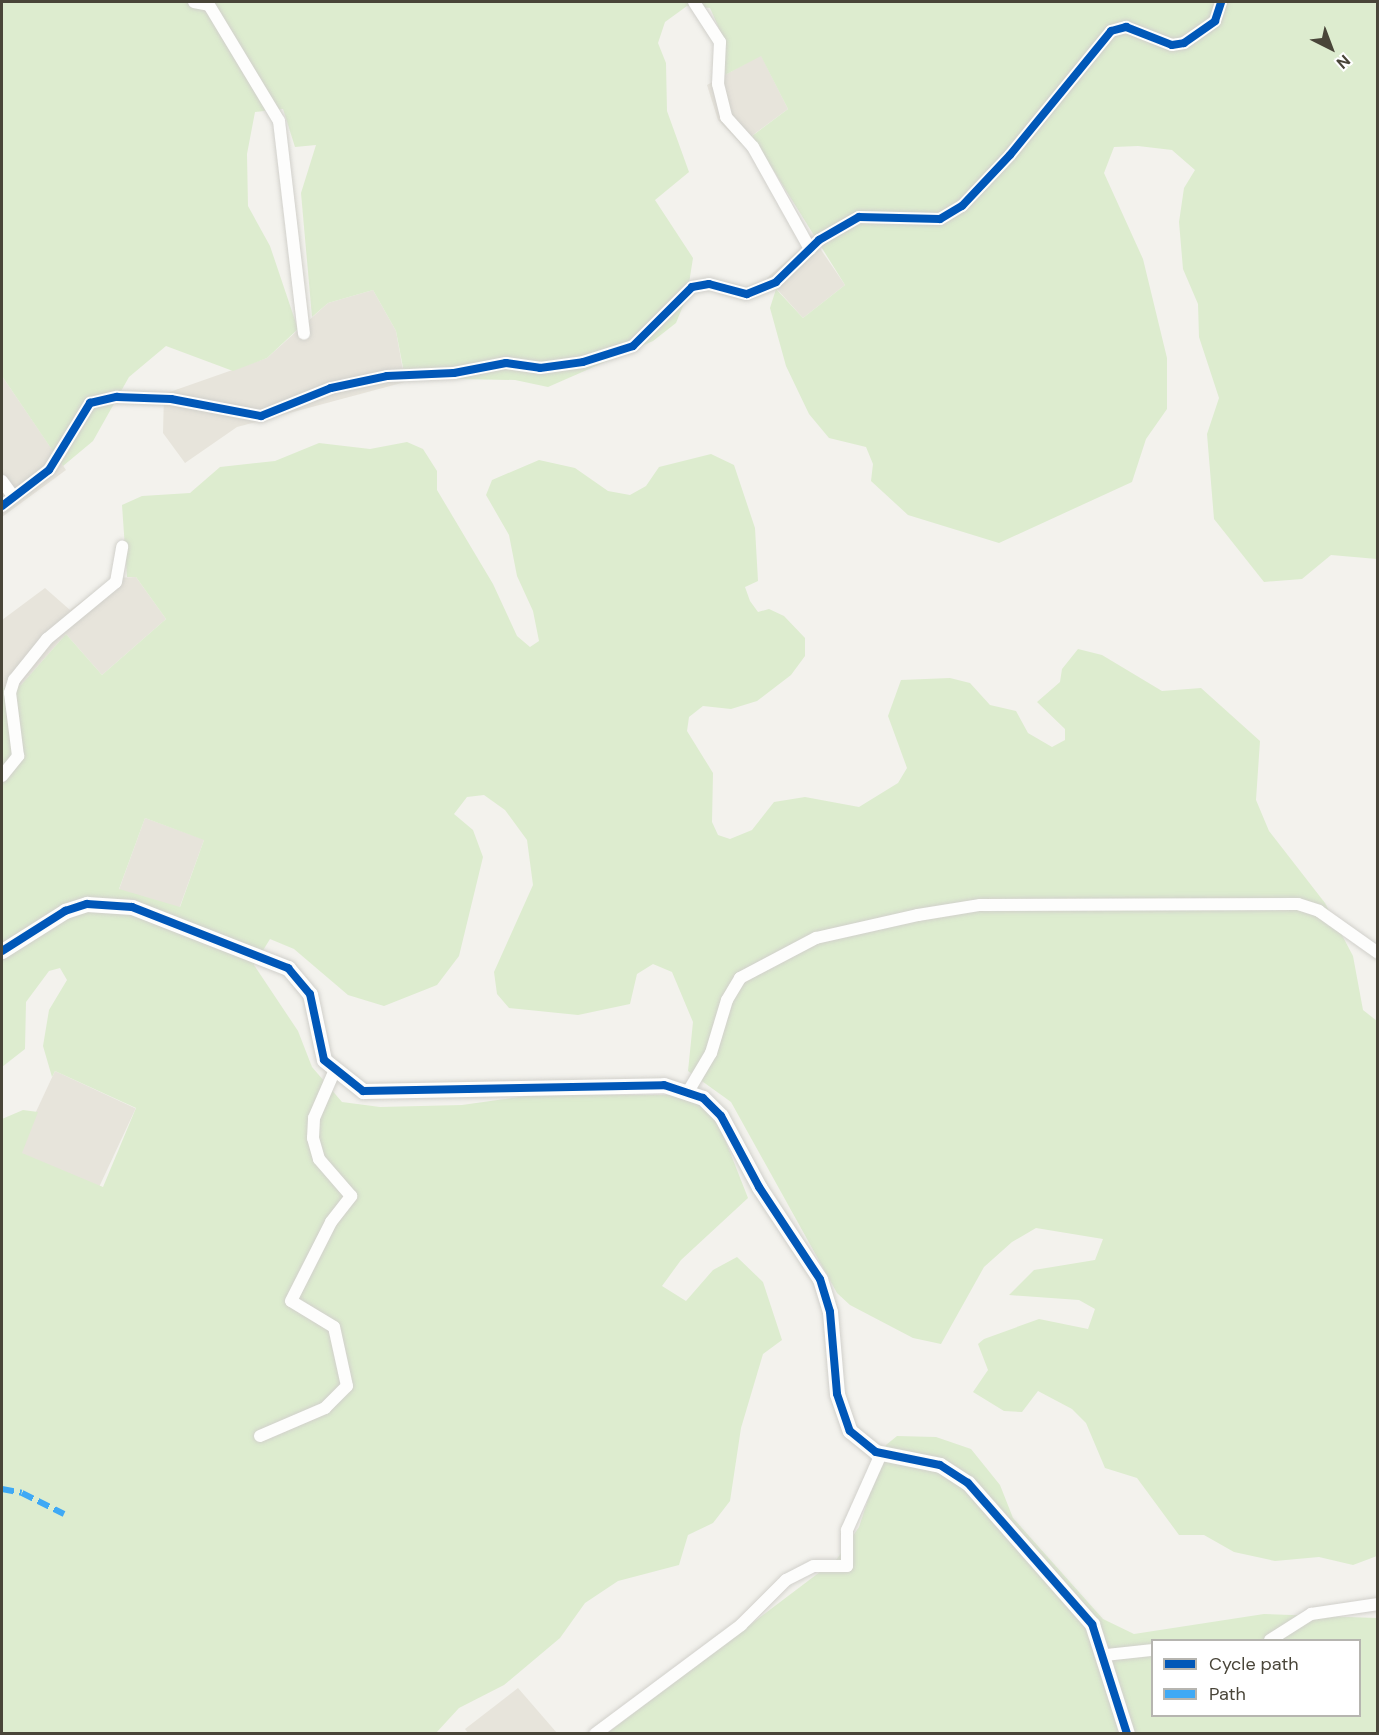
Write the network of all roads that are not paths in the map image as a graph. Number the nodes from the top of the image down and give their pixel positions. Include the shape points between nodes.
1 (194, 2) edge
2 (694, 2) edge
3 (1221, 2) edge
4 (810, 249) junction
5 (304, 333) dead end
6 (2, 481) edge
7 (12, 495) junction
8 (2, 506) edge
9 (122, 547) dead end
10 (2, 776) edge
11 (2, 951) edge
12 (1377, 953) edge
13 (334, 1072) junction
14 (689, 1090) junction
15 (260, 1436) dead end
16 (881, 1454) junction
17 (1377, 1604) edge
18 (1273, 1639) edge
19 (1151, 1650) edge
20 (1106, 1655) junction
21 (595, 1734) edge
22 (1127, 1734) edge

1 - 5 street via 209,5 279,121
2 - 4 street via 720,42 718,84 726,117 753,147
3 - 4 street via 1215,21 1184,43 1172,45 1126,27 1112,31 1080,75 962,206 925,221 860,217 837,226
4 - 7 street via 762,290 747,294 709,284 692,287 633,346 583,362 540,368 506,363 454,373 387,376 331,388 261,416 171,399 117,397 90,403 49,470
6 - 7 street
7 - 8 street
9 - 10 street via 116,582 47,639 14,680 10,693 18,756
11 - 13 street via 49,920 87,904 159,914 258,952 298,976 310,994 320,1051
12 - 14 street via 1319,911 1298,904 980,905 918,915 816,938 740,978 727,1000 711,1053
13 - 14 street via 350,1086 374,1092 643,1085
13 - 15 street via 321,1096 313,1138 319,1159 351,1196 330,1222 291,1301 334,1327 346,1386 325,1408
14 - 16 street via 721,1116 765,1196 820,1278 846,1423 857,1440
16 - 20 street via 940,1465 960,1475 1077,1603
16 - 21 street via 847,1530 847,1566 814,1566 786,1580 741,1626
17 - 18 street via 1311,1614
19 - 20 street
20 - 22 street

